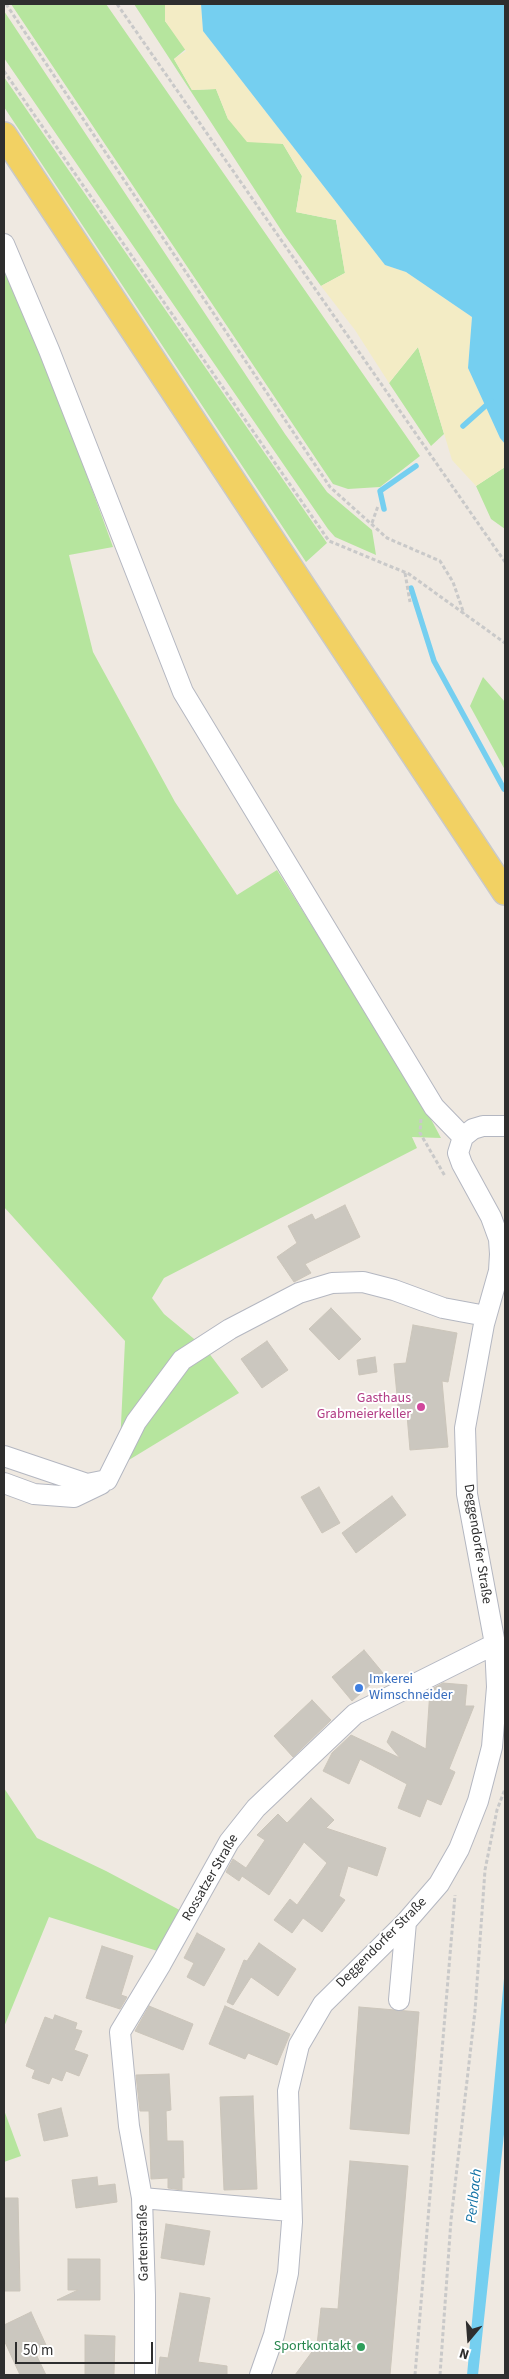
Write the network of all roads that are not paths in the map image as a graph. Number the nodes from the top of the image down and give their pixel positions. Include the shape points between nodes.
1 (4, 135) edge
2 (4, 244) edge
3 (505, 892) edge
4 (505, 1126) edge
5 (463, 1137) junction
6 (486, 1316) junction
7 (4, 1456) edge
8 (107, 1480) junction
9 (4, 1483) edge
10 (495, 1644) junction
11 (406, 1922) junction
12 (398, 2000) dead end
13 (142, 2198) junction
14 (291, 2212) junction
15 (145, 2375) edge
16 (260, 2375) edge

1 - 3 main road
2 - 5 street via 183,692 434,1107
4 - 5 street via 483,1126
5 - 6 street, Deggendorfer Straße via 458,1153 499,1239 499,1271
6 - 8 street via 443,1308 363,1282 332,1283 299,1293 230,1329 182,1360 136,1422
6 - 10 street, Deggendorfer Straße via 465,1428 467,1494
7 - 8 street via 87,1484
8 - 9 street via 74,1497 34,1494
10 - 11 street, Deggendorfer Straße via 492,1747 478,1801 459,1849 439,1884
10 - 13 street, Rossatzer Straße via 356,1714 256,1808 229,1842 120,2032 129,2126
11 - 12 street
11 - 14 street, Deggendorfer Straße via 323,2004 299,2045 288,2091
13 - 14 street, Gartenstraße
13 - 15 street, Gartenstraße
14 - 16 street, Deggendorfer Straße via 288,2273 274,2335

